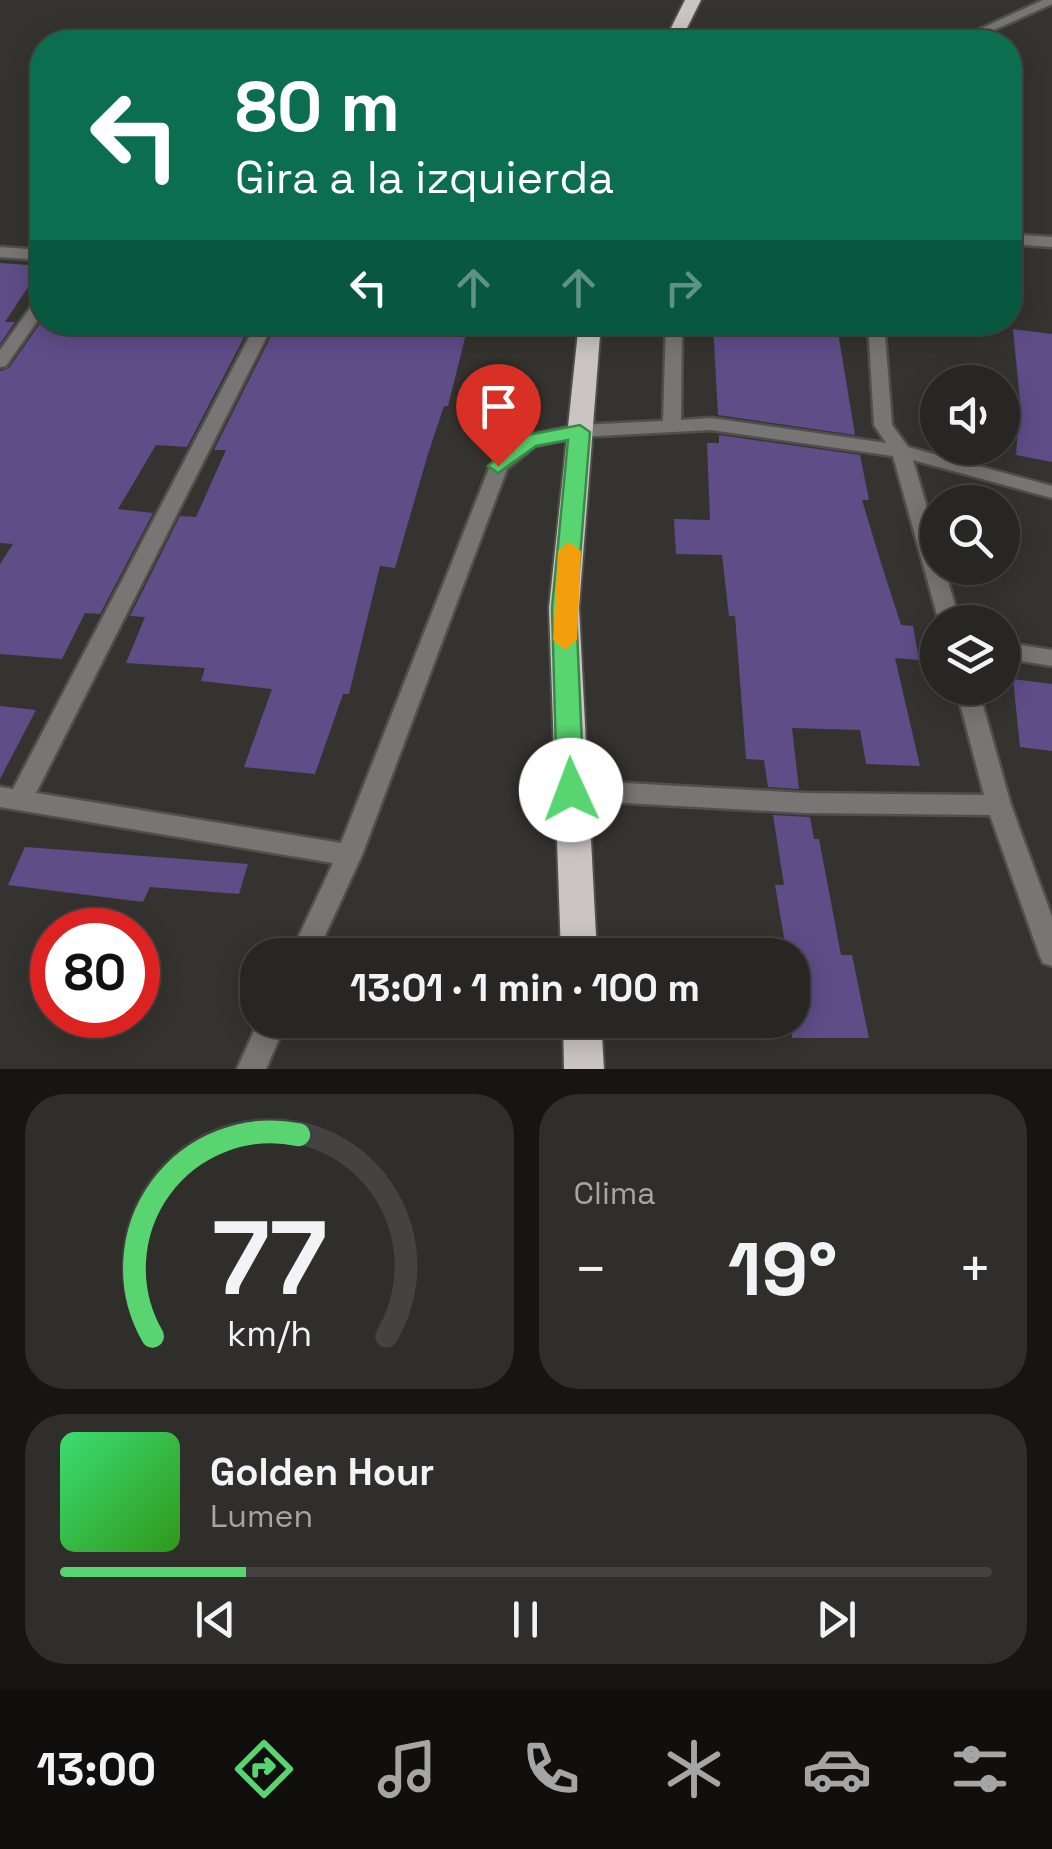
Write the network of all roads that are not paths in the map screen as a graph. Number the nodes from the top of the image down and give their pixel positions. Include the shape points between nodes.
1 (693, 0) edge
2 (1052, 0) edge
3 (678, 30) edge
4 (985, 30) edge
5 (1022, 239) edge
6 (1052, 242) edge
7 (0, 252) edge
8 (30, 254) edge
9 (30, 320) edge
10 (259, 335) edge
11 (589, 335) edge
12 (674, 335) edge
13 (877, 335) edge
14 (0, 362) edge
15 (672, 423) junction
16 (580, 432) junction
17 (901, 450) junction
18 (1052, 492) edge
19 (944, 605) edge
20 (1020, 653) edge
21 (1052, 658) edge
22 (972, 705) edge
23 (571, 790) junction
24 (10, 798) edge
25 (999, 805) junction
26 (349, 855) junction
27 (311, 938) edge
28 (577, 938) edge
29 (1052, 954) edge
30 (265, 1038) edge
31 (583, 1038) edge
32 (251, 1069) edge
33 (584, 1069) edge

1 - 3 highway
2 - 4 street
5 - 6 street
7 - 8 street
9 - 14 street
10 - 24 street
11 - 16 highway
12 - 15 street
13 - 17 street via 883,425
15 - 16 street
15 - 17 street
16 - 23 highway via 564,608
16 - 26 street via 530,441 498,466
17 - 18 street
17 - 19 street
20 - 21 street
22 - 25 street
23 - 25 street
23 - 28 highway
24 - 26 street
25 - 29 street
26 - 27 street
30 - 32 street
31 - 33 highway

